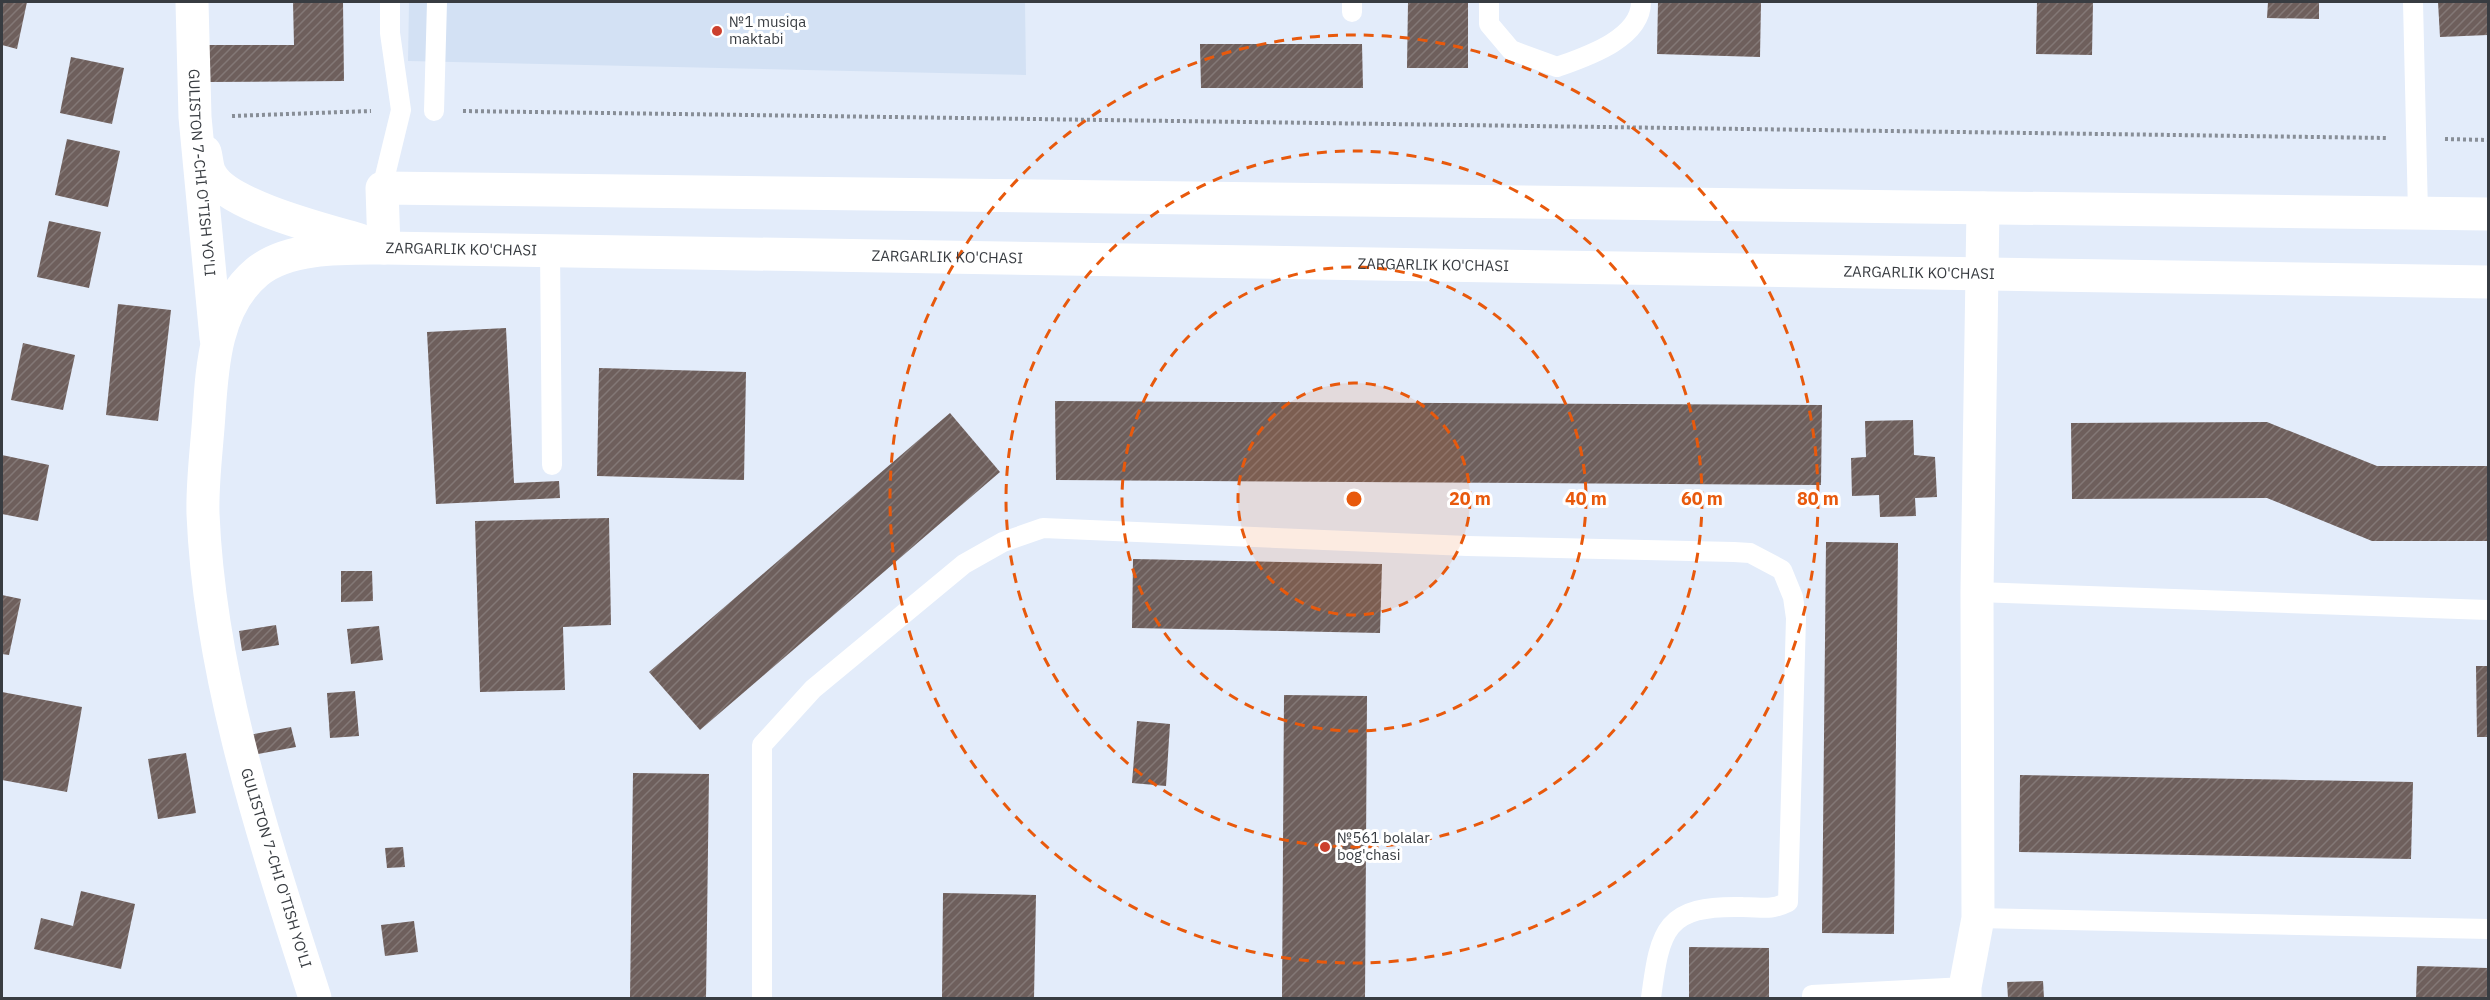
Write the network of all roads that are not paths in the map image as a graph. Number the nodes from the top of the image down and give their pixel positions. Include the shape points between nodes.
1 (192, 2) edge
2 (390, 2) edge
3 (437, 2) edge
4 (1489, 2) edge
5 (1641, 2) edge
6 (2414, 2) edge
7 (434, 111) road end
8 (195, 117) junction
9 (382, 188) junction
10 (1983, 208) junction
11 (2418, 213) junction
12 (2488, 214) edge
13 (384, 248) junction
14 (550, 250) junction
15 (1982, 274) junction
16 (2488, 282) edge
17 (217, 344) junction
18 (552, 465) dead end
19 (1977, 592) junction
20 (2488, 610) edge
21 (1978, 918) junction
22 (2488, 929) edge
23 (1965, 993) edge
24 (315, 999) edge
25 (762, 999) edge
26 (1651, 999) edge
27 (1812, 999) edge

1 - 8 street, GULISTON 7-CHI O'TISH YO'LI
2 - 9 lane via 390,33 401,110
3 - 7 lane
4 - 5 lane via 1489,24 1511,50 1557,67 1599,52 1628,32
6 - 11 lane
8 - 13 street via 211,176 226,190 259,208
8 - 17 street, GULISTON 7-CHI O'TISH YO'LI
9 - 10 street
9 - 13 street, ZARGARLIK KO'CHASI
10 - 11 street
10 - 15 street
11 - 12 street
13 - 14 street, ZARGARLIK KO'CHASI
13 - 17 street, GULISTON 7-CHI O'TISH YO'LI via 315,251 267,266 237,295
14 - 15 street, ZARGARLIK KO'CHASI
14 - 18 lane
15 - 16 street, ZARGARLIK KO'CHASI
15 - 19 street
17 - 24 street, GULISTON 7-CHI O'TISH YO'LI via 203,512 214,613 252,798
19 - 20 lane
19 - 21 street
21 - 22 lane
21 - 23 street
23 - 27 lane via 1812,995
25 - 26 lane via 762,745 813,689 964,564 1003,542 1043,528 1467,546 1734,552 1750,553 1782,570 1793,597 1796,635 1788,902 1774,909 1696,909 1669,925 1657,953

